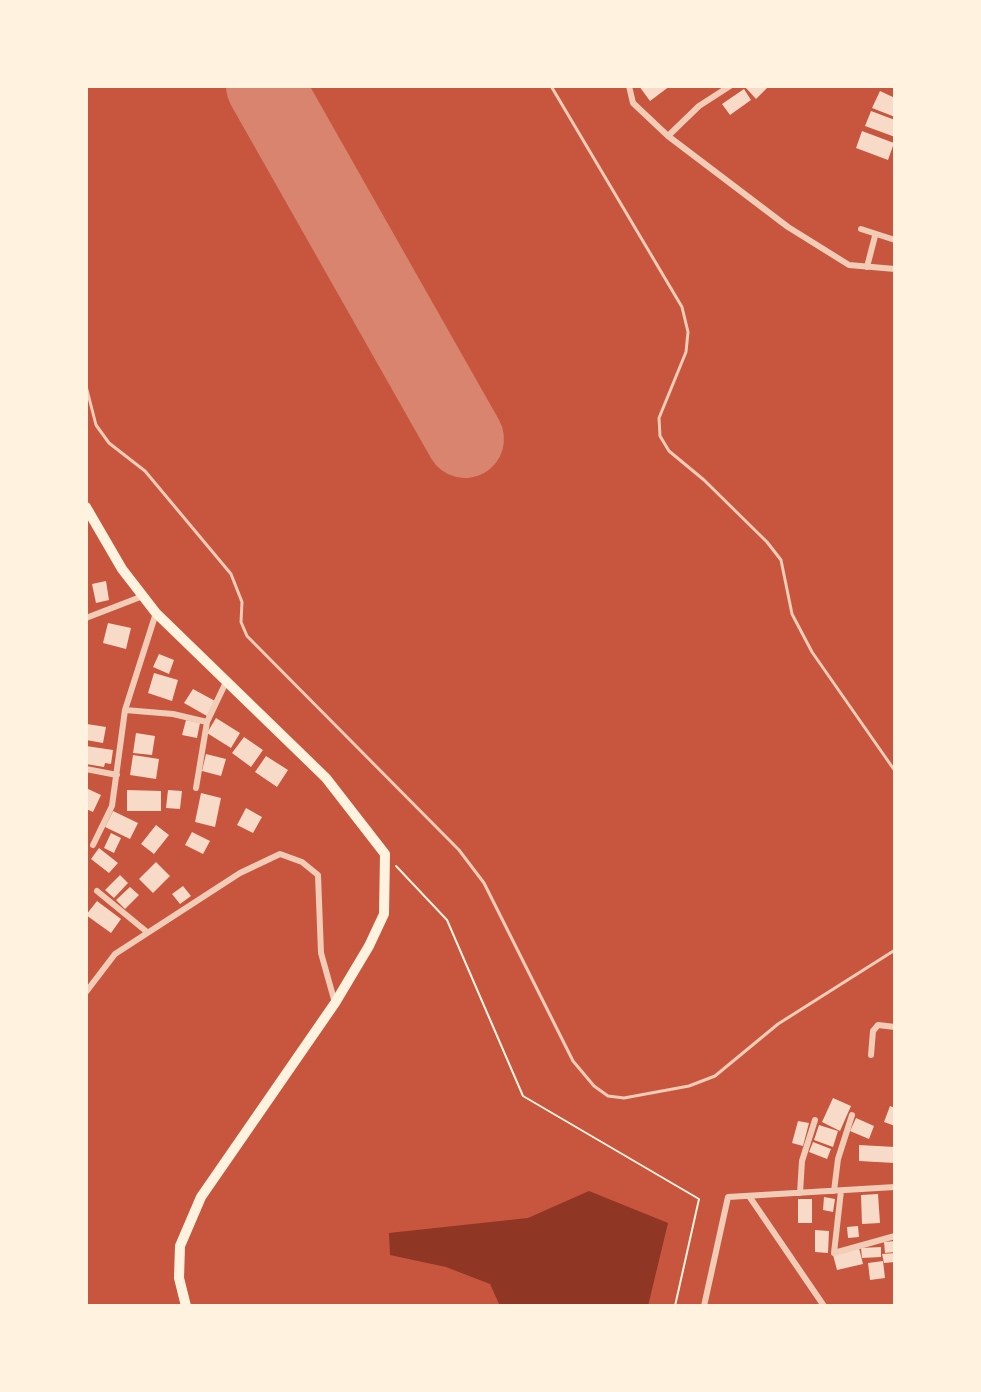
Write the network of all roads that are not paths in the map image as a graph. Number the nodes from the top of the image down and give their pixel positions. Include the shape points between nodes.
1 (551, 86) edge
2 (629, 86) edge
3 (730, 86) edge
4 (668, 136) junction
5 (861, 229) dead end
6 (875, 236) junction
7 (895, 240) edge
8 (867, 267) junction
9 (895, 269) edge
10 (86, 386) edge
11 (86, 507) edge
12 (143, 596) junction
13 (156, 613) junction
14 (86, 618) edge
15 (227, 680) junction
16 (125, 710) junction
17 (207, 722) junction
18 (86, 769) edge
19 (895, 771) edge
20 (117, 775) junction
21 (196, 788) dead end
22 (93, 845) dead end
23 (97, 891) dead end
24 (147, 932) junction
25 (895, 950) edge
26 (86, 992) edge
27 (335, 1003) junction
28 (895, 1027) edge
29 (871, 1055) dead end
30 (852, 1115) dead end
31 (815, 1120) dead end
32 (895, 1187) edge
33 (838, 1191) junction
34 (800, 1193) junction
35 (749, 1196) junction
36 (895, 1236) edge
37 (186, 1306) edge
38 (704, 1306) edge
39 (824, 1306) edge

1 - 19 lane via 682,307 686,352 659,418 660,436 669,451 781,560 792,614 812,652
2 - 4 street via 633,103
3 - 4 street
4 - 8 street via 788,227 849,265
5 - 6 street
6 - 7 street
6 - 8 street
8 - 9 street
10 - 25 lane via 96,425 109,443 145,471 231,574 247,636 459,850 484,883 573,1061 608,1096 689,1086 715,1076 778,1024
11 - 12 highway
12 - 13 highway
12 - 14 street
13 - 15 highway
13 - 16 street
15 - 17 street
15 - 27 highway via 326,778 385,854 384,914
16 - 17 street
16 - 20 street
17 - 21 street
18 - 20 street
20 - 22 street via 112,806
23 - 24 street
24 - 26 street via 115,954
24 - 27 street via 280,854 302,862 318,875 321,953
27 - 37 highway via 201,1197 180,1246 179,1278
28 - 29 street via 878,1025
30 - 33 street via 838,1159
31 - 34 street via 802,1161
32 - 33 street
33 - 34 street
33 - 36 street via 834,1253
34 - 35 street
35 - 38 street via 728,1197
35 - 39 street

